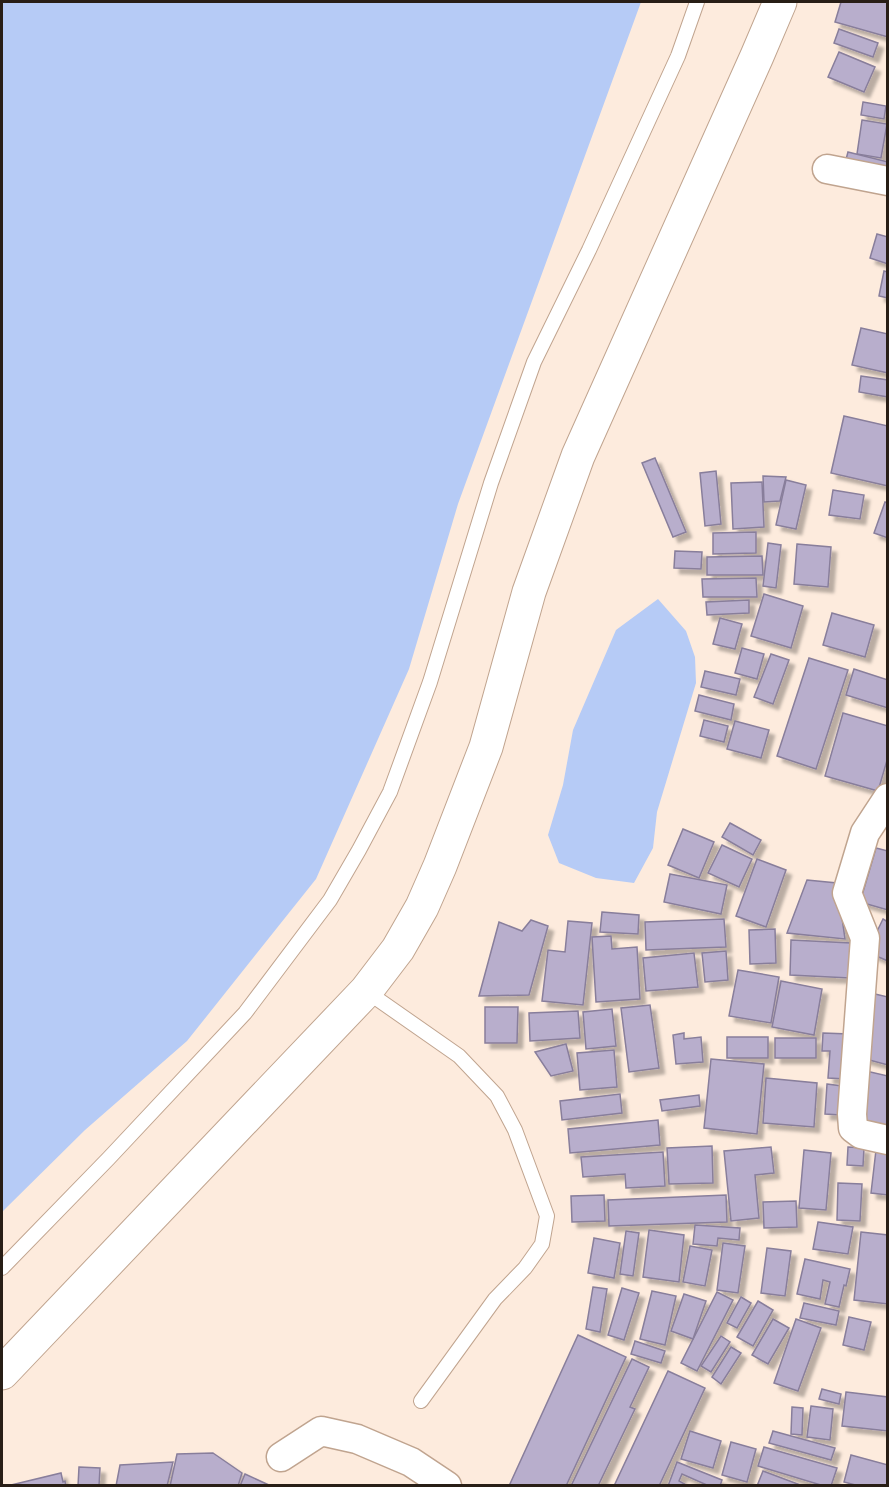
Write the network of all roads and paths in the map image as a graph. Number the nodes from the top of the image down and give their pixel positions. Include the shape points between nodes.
1 (697, 2) edge
2 (780, 2) edge
3 (827, 169) dead end
4 (888, 181) edge
5 (888, 798) edge
6 (366, 991) junction
7 (888, 1140) edge
8 (2, 1268) edge
9 (2, 1373) edge
10 (421, 1401) dead end
11 (281, 1457) dead end
12 (447, 1485) edge

1 - 8 lane via 678,57 534,362 390,792 330,900 245,1013
2 - 6 main road via 578,456 529,592 486,747 440,866 398,949
3 - 4 street
5 - 7 street via 865,833 847,892 865,938 853,1128 861,1134
6 - 9 main road
6 - 10 lane via 459,1056 497,1096 515,1130 547,1216 542,1244 495,1299
11 - 12 street via 321,1431 357,1439 411,1462

